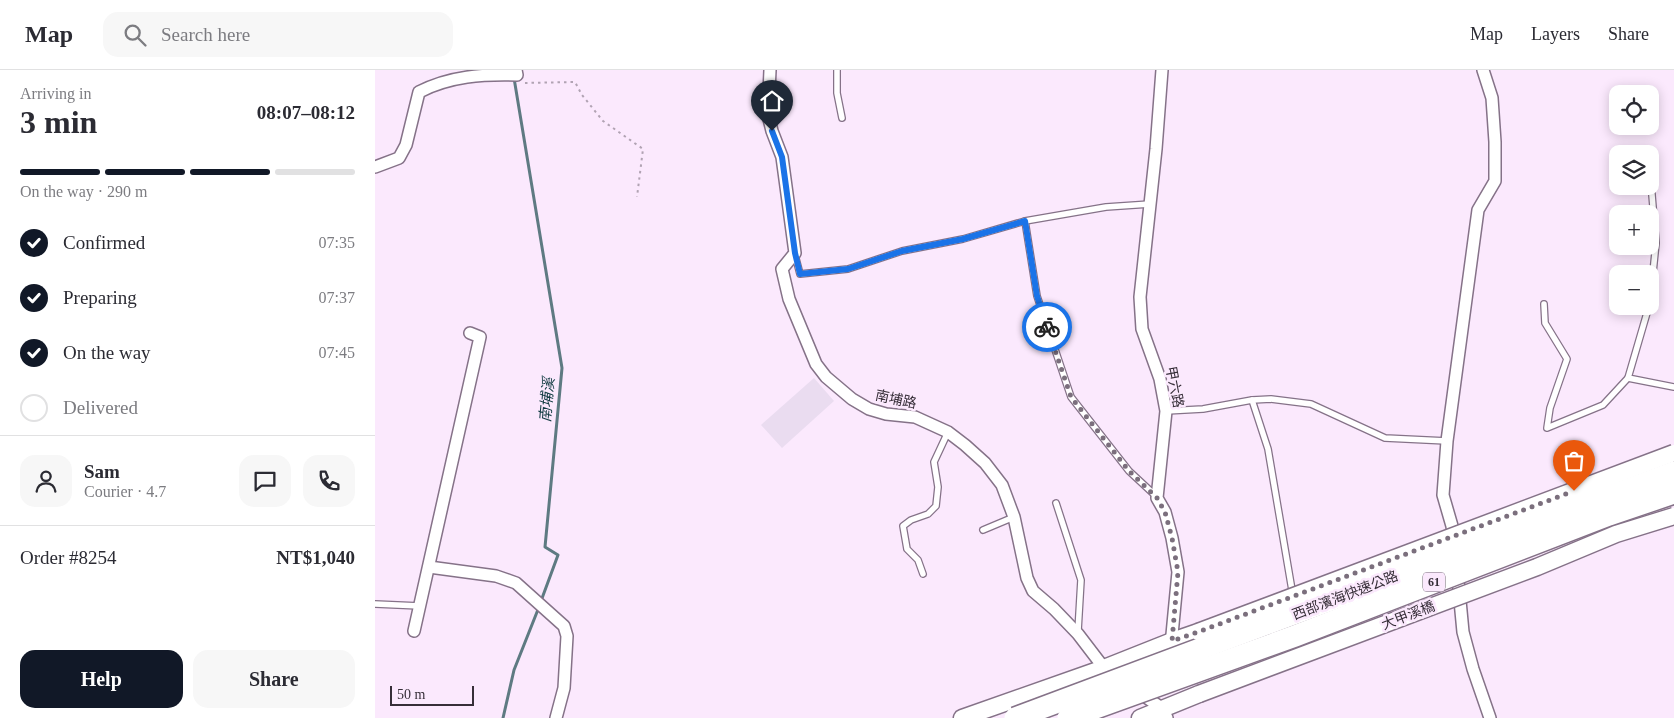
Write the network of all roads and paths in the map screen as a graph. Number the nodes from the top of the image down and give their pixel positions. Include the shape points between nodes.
1 (770, 70) edge
2 (837, 70) edge
3 (1162, 70) edge
4 (1483, 70) edge
5 (516, 72) edge
6 (842, 118) dead end
7 (375, 167) edge
8 (1652, 195) edge
9 (637, 197) dead end
10 (1150, 204) junction
11 (1025, 221) junction
12 (795, 253) junction
13 (1654, 265) edge
14 (1544, 304) dead end
15 (1646, 315) edge
16 (470, 333) dead end
17 (1628, 378) junction
18 (1674, 387) edge
19 (1252, 400) junction
20 (1166, 411) junction
21 (948, 432) junction
22 (1447, 441) junction
23 (1674, 453) edge
24 (1674, 472) edge
25 (1674, 493) edge
26 (1157, 498) junction
27 (1056, 503) dead end
28 (1674, 516) edge
29 (1014, 517) junction
30 (983, 530) dead end
31 (429, 566) junction
32 (923, 574) dead end
33 (1293, 597) junction
34 (375, 604) edge
35 (420, 606) junction
36 (414, 631) dead end
37 (1078, 634) junction
38 (1172, 641) junction
39 (1104, 668) junction
40 (1165, 714) edge
41 (556, 718) edge
42 (962, 718) edge
43 (1015, 718) edge
44 (1068, 718) edge
45 (1140, 718) edge
46 (1490, 718) edge

1 - 12 street via 768,115 782,157
2 - 6 lane
3 - 10 street, 甲六路
4 - 22 street via 1492,98 1495,181 1478,210
5 - 7 street via 477,75 433,85 419,92 406,145 399,158
5 - 9 path via 525,83 575,82 603,121 643,149
8 - 13 lane via 1656,243
10 - 11 lane via 1106,207
10 - 20 street, 甲六路 via 1140,297 1142,329 1161,380
11 - 12 lane via 963,239 902,251 848,269 800,274
11 - 26 lane via 1037,296 1071,397 1129,471
12 - 21 street, 南埔路 via 782,270 789,299 816,364 827,377 869,409 915,417
14 - 17 lane via 1545,323 1567,359 1550,408 1547,428 1603,404
15 - 17 lane
16 - 31 street via 480,337
17 - 18 lane
19 - 20 lane via 1203,409
19 - 22 lane via 1311,404 1385,438
19 - 33 lane via 1269,449
20 - 26 street, 甲六路
21 - 29 street, 南埔路 via 985,463 1002,485
21 - 32 lane via 934,462 938,487 936,506 928,514 903,526 907,549 918,560
22 - 46 street via 1443,495 1452,526 1463,632
23 - 33 street, bridge
24 - 43 highway, 西部濱海快速公路 / 61, bridge
25 - 44 highway, 西部濱海快速公路 / 61, bridge
26 - 38 street via 1165,512 1178,572
27 - 37 lane via 1081,580
28 - 40 street, 大甲溪橋, bridge via 1616,534 1199,694
29 - 30 lane
29 - 37 street, 南埔路 via 1027,578 1033,591
31 - 35 street
31 - 41 street via 496,576 516,583 564,626 567,636 564,688
33 - 38 street, bridge
34 - 35 lane
35 - 36 street
37 - 39 street, 南埔路
38 - 39 street
38 - 40 street
39 - 40 street, 南埔路
39 - 42 street
40 - 45 street, 大甲溪橋

